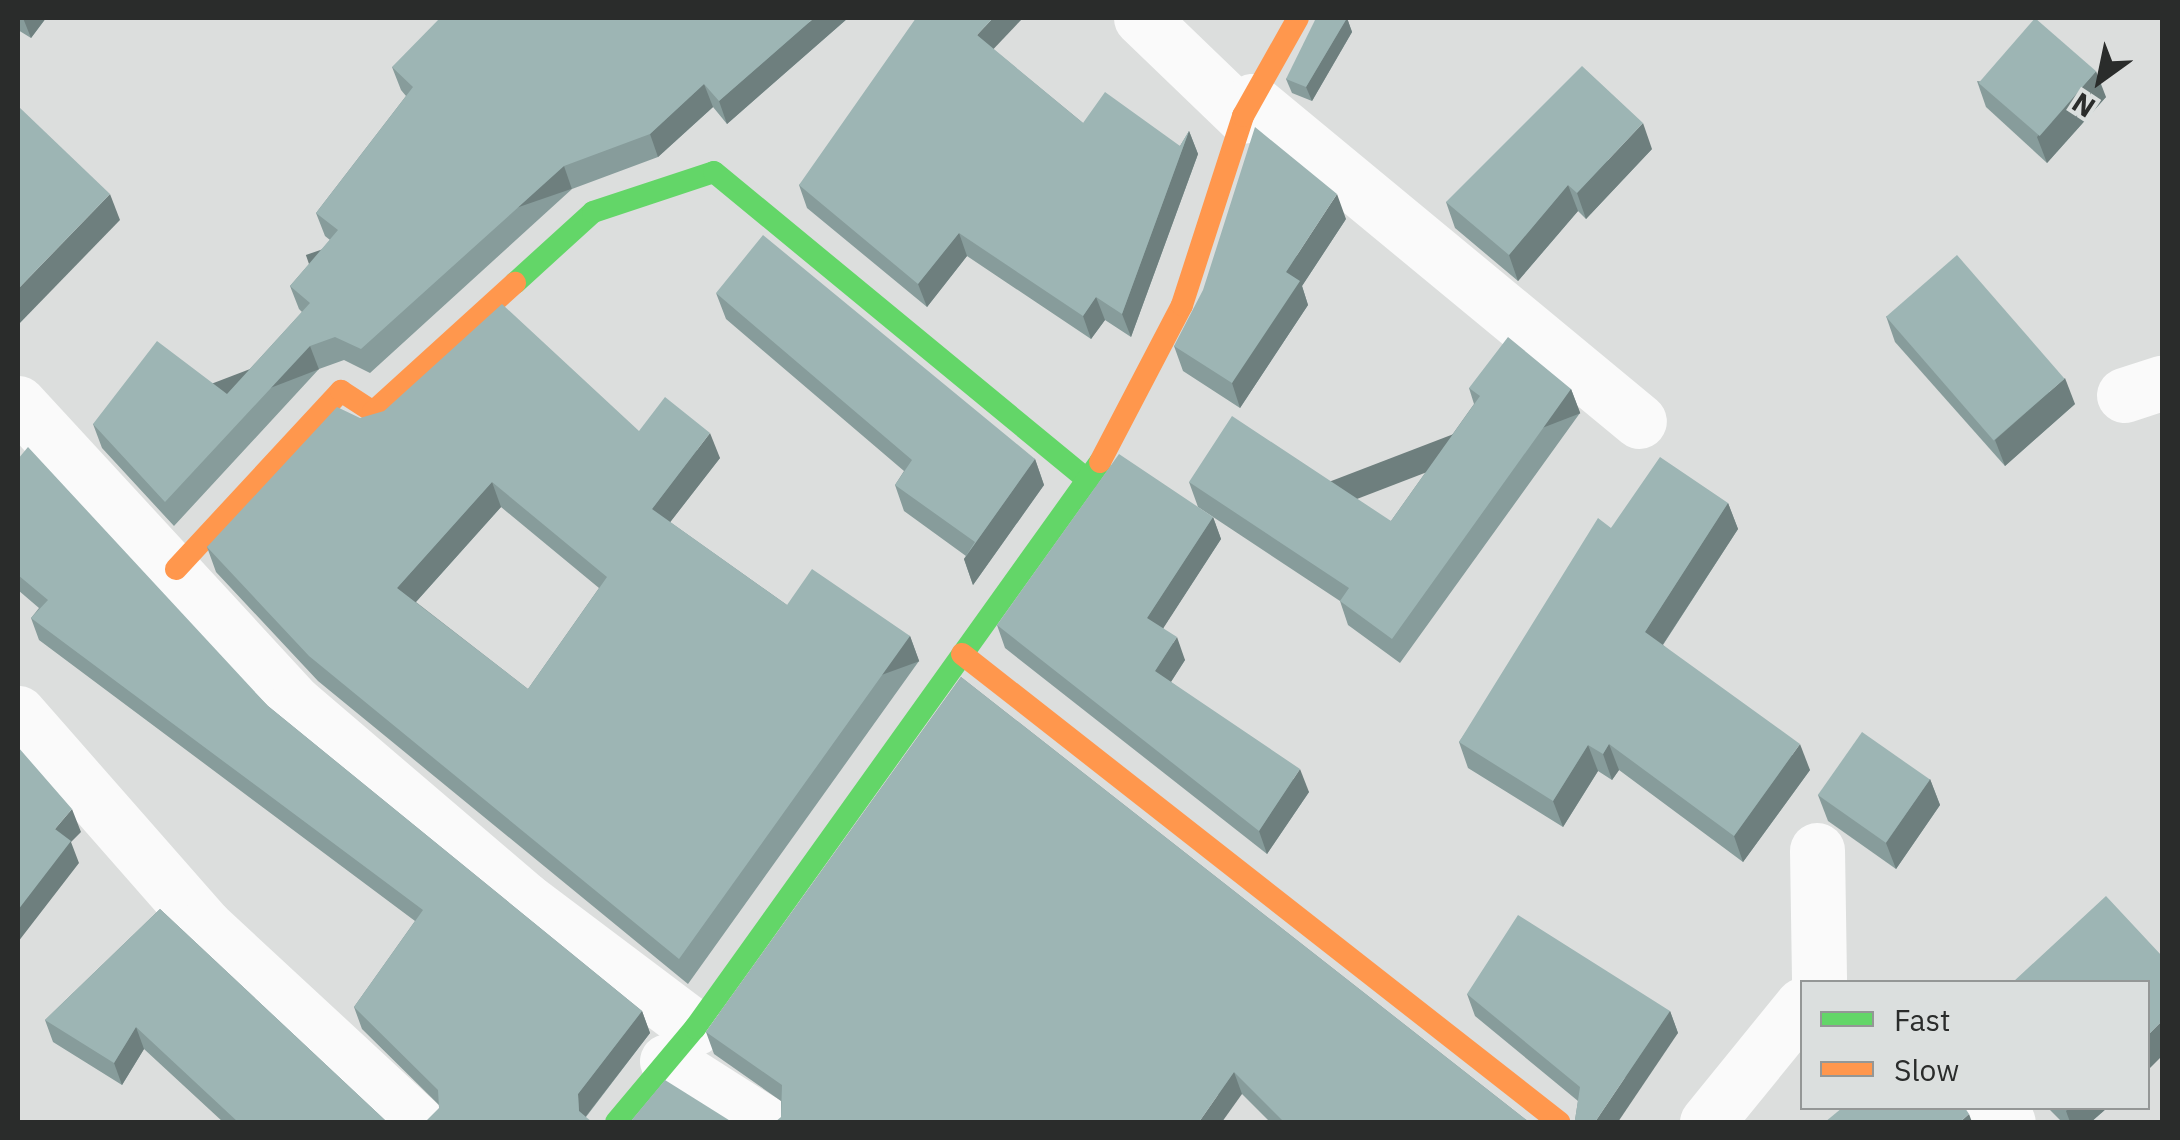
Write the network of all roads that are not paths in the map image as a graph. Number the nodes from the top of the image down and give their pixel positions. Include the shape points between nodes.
1 (1140, 18) edge
2 (1298, 18) edge
3 (1247, 108) junction
4 (18, 403) edge
5 (1640, 422) dead end
6 (1087, 480) junction
7 (176, 569) junction
8 (962, 654) junction
9 (18, 714) edge
10 (1817, 850) dead end
11 (1819, 980) edge
12 (1800, 1007) edge
13 (681, 1045) junction
14 (417, 1122) edge
15 (616, 1122) edge
16 (764, 1122) edge
17 (1559, 1122) edge
18 (1707, 1122) edge

1 - 3 street
2 - 3 street
3 - 5 street
3 - 6 street via 1182,305
4 - 7 street
6 - 7 street via 714,172 593,212 374,412 341,391
6 - 8 street
7 - 13 street via 296,704
8 - 13 street
8 - 17 street
9 - 14 street via 205,926
10 - 11 street
12 - 18 street
13 - 15 street
13 - 16 street

